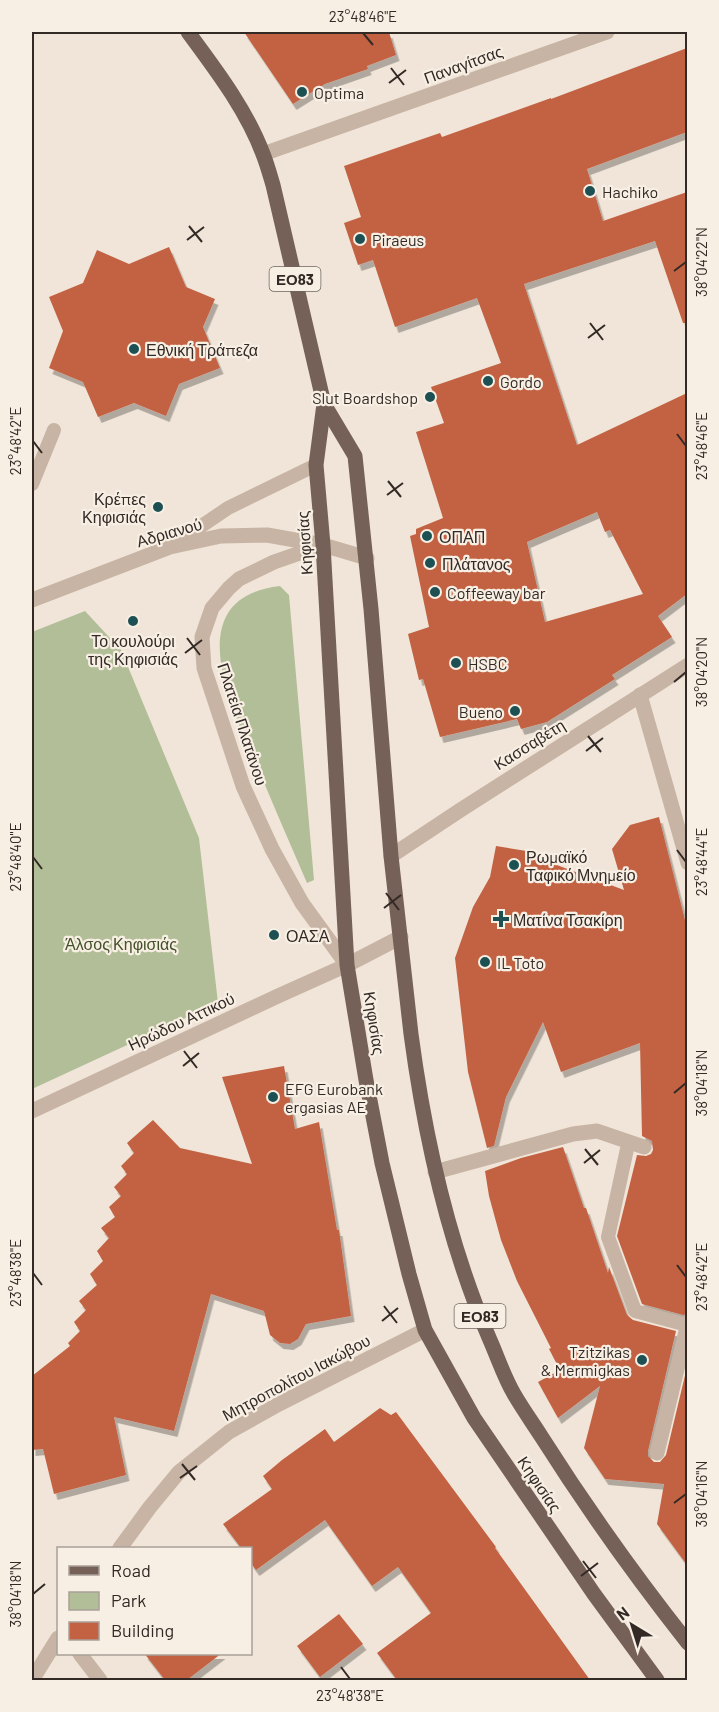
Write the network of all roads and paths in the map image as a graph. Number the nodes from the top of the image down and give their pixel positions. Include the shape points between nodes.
1 (188, 32) edge
2 (607, 32) edge
3 (263, 154) junction
4 (324, 404) junction
5 (54, 430) dead end
6 (316, 465) junction
7 (32, 484) edge
8 (323, 545) junction
9 (170, 547) junction
10 (367, 558) junction
11 (32, 600) edge
12 (687, 665) edge
13 (640, 695) junction
14 (391, 856) junction
15 (687, 863) edge
16 (400, 937) junction
17 (347, 965) junction
18 (32, 1111) edge
19 (644, 1147) dead end
20 (627, 1149) dead end
21 (435, 1172) junction
22 (687, 1324) edge
23 (425, 1330) junction
24 (657, 1453) dead end
25 (121, 1547) edge
26 (57, 1640) edge
27 (687, 1643) edge
28 (81, 1655) edge
29 (32, 1680) edge
30 (100, 1680) edge
31 (657, 1680) edge

1 - 3 main road, Κηφισίας / ΕΟ83 via 225,84
2 - 3 street, Παναγίτσας
3 - 4 main road, Κηφισίας / ΕΟ83
4 - 6 main road, Κηφισίας / ΕΟ83
4 - 10 main road, Κηφισίας / ΕΟ83 via 355,456
5 - 7 lane
6 - 8 main road, Κηφισίας / ΕΟ83
6 - 9 lane via 228,508
8 - 9 street, Αδριανού via 267,535 221,536
8 - 10 street
8 - 17 main road, Κηφισίας / ΕΟ83
8 - 17 street, Πλατεία Πλατάνου via 239,579 212,608 202,637 204,668 243,786 302,903
9 - 11 street, Αδριανού
10 - 14 main road, Κηφισίας / ΕΟ83
12 - 13 street, Κασσαβέτη
13 - 14 street, Κασσαβέτη
13 - 15 street
14 - 16 main road, Κηφισίας / ΕΟ83
16 - 17 street, Ηρώδου Αττικού
16 - 21 main road, Κηφισίας / ΕΟ83 via 415,1063
17 - 18 street, Ηρώδου Αττικού
17 - 23 main road, Κηφισίας / ΕΟ83 via 382,1163
19 - 21 street via 597,1131
20 - 22 lane via 608,1237 635,1311
21 - 27 main road, Κηφισίας / ΕΟ83 via 455,1248 513,1393 632,1572
22 - 24 street
23 - 25 street, Μητροπολίτου Ιακώβου via 229,1432 179,1472
23 - 31 main road, Κηφισίας / ΕΟ83 via 496,1452
26 - 29 street
28 - 30 street

